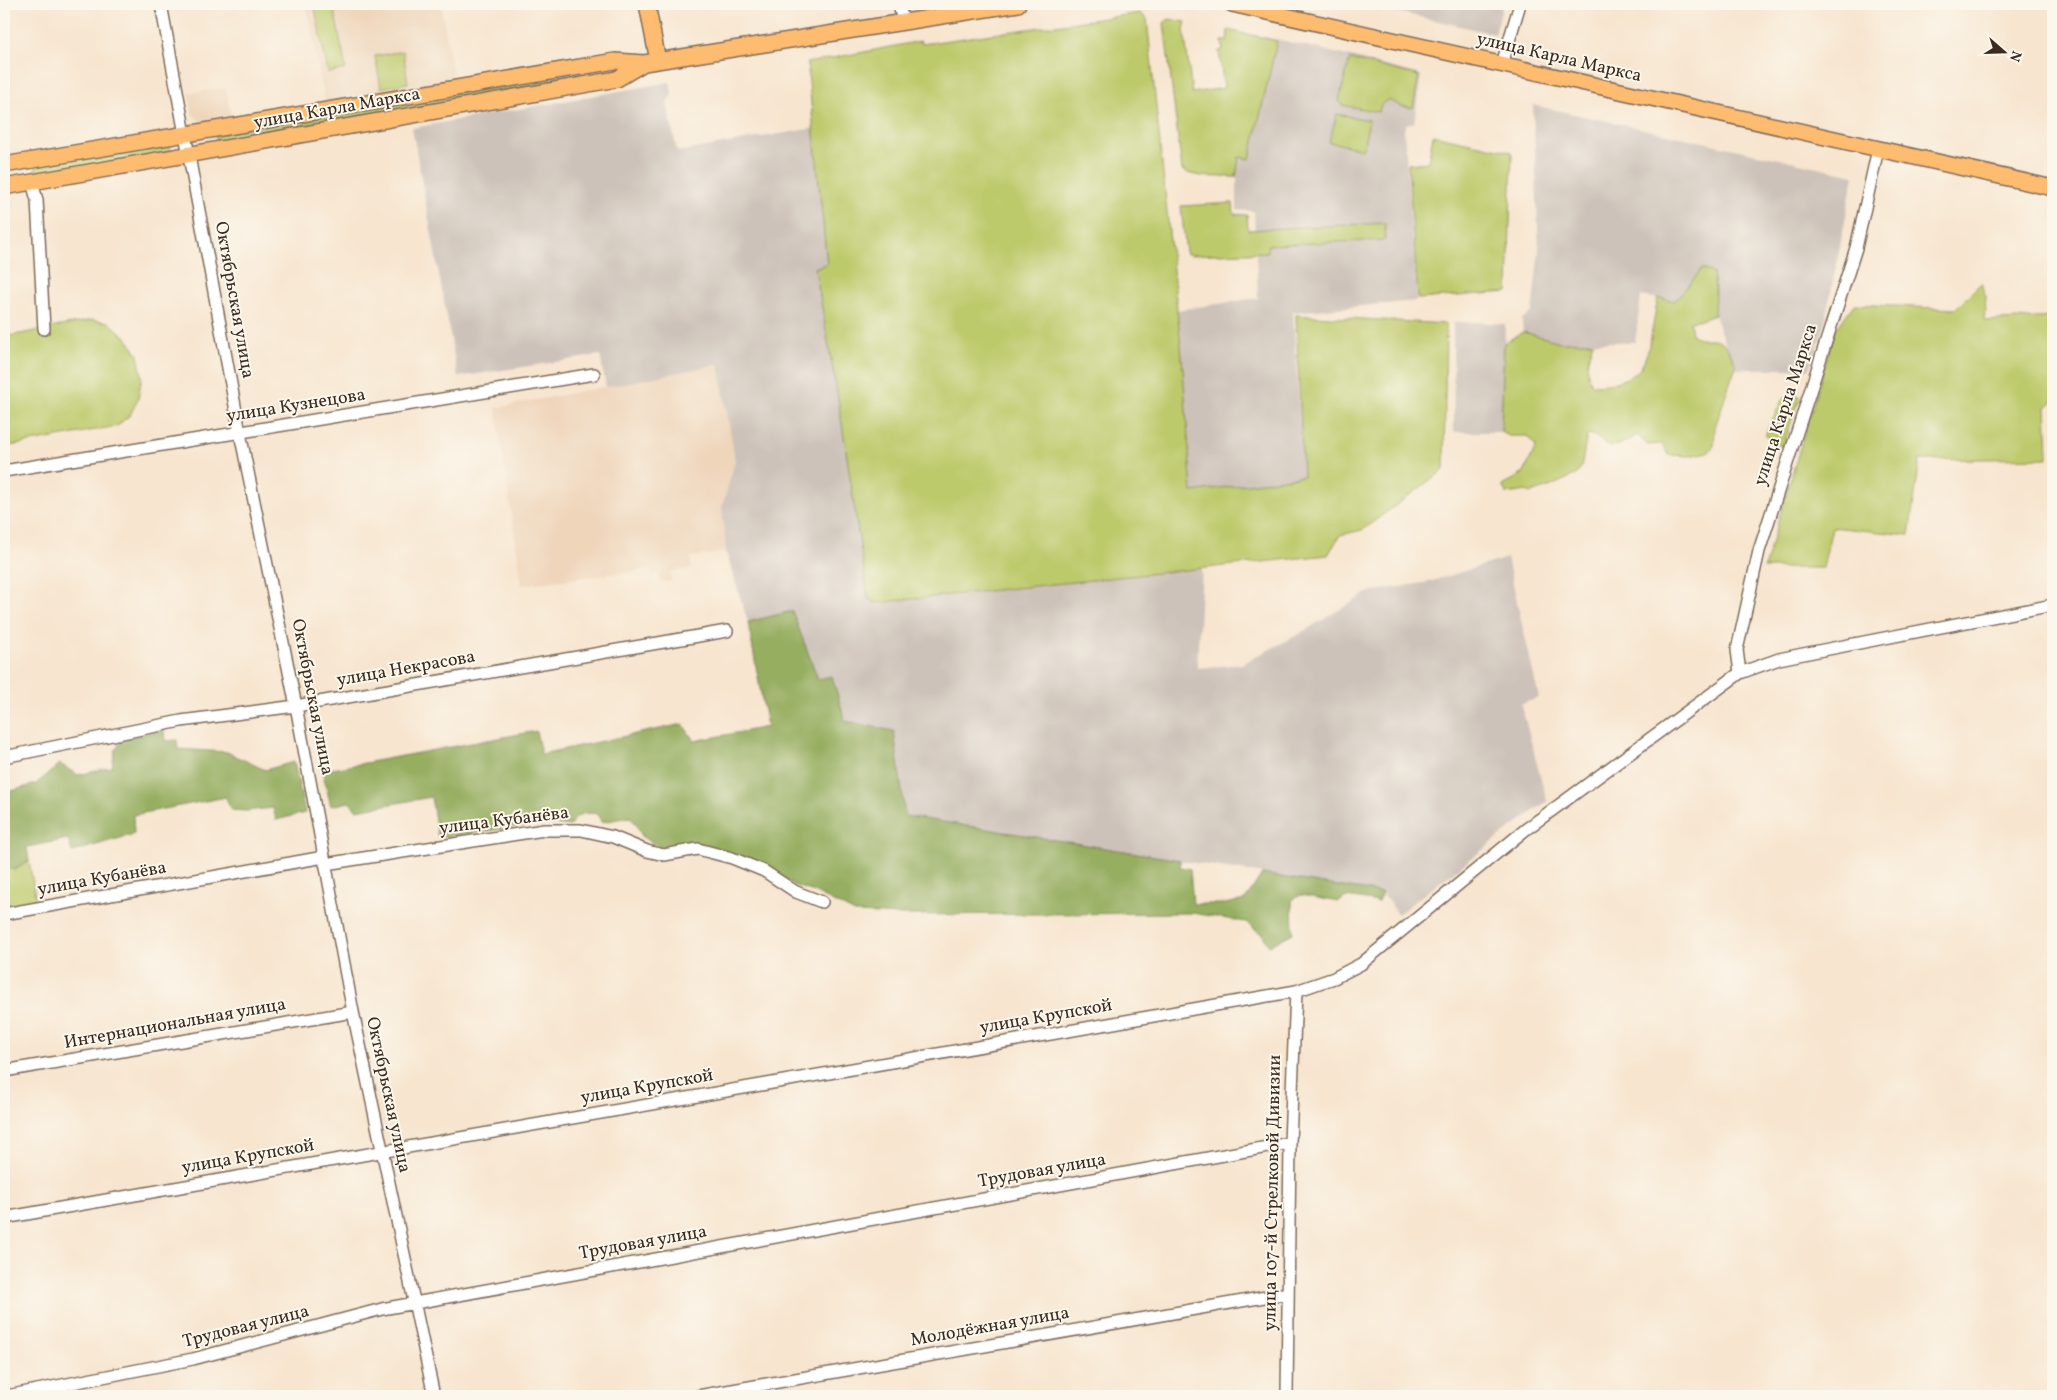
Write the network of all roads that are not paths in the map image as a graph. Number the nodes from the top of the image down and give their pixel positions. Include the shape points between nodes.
1 (161, 4) edge
2 (647, 4) edge
3 (899, 4) edge
4 (1018, 4) edge
5 (1232, 4) edge
6 (1520, 4) edge
7 (903, 23) junction
8 (651, 62) junction
9 (1502, 64) junction
10 (186, 134) junction
11 (1878, 149) junction
12 (190, 154) junction
13 (27, 160) junction
14 (4, 165) edge
15 (32, 182) junction
16 (4, 187) edge
17 (2053, 188) edge
18 (44, 329) dead end
19 (594, 374) dead end
20 (240, 433) junction
21 (4, 471) edge
22 (2053, 605) edge
23 (727, 631) dead end
24 (1740, 673) junction
25 (296, 706) junction
26 (4, 757) edge
27 (325, 860) junction
28 (822, 902) dead end
29 (4, 914) edge
30 (1296, 991) junction
31 (353, 1012) junction
32 (4, 1070) edge
33 (1290, 1143) junction
34 (382, 1151) junction
35 (4, 1218) edge
36 (1288, 1293) junction
37 (415, 1303) junction
38 (7, 1396) edge
39 (434, 1396) edge
40 (698, 1396) edge
41 (1287, 1396) edge

1 - 10 street, Октябрьская улица
2 - 8 main road
3 - 7 street
4 - 7 main road, улица Карла Маркса
5 - 9 main road, улица Карла Маркса
6 - 9 street
7 - 8 main road, улица Карла Маркса
8 - 10 main road, улица Карла Маркса via 614,61
8 - 12 main road, улица Карла Маркса via 617,79
9 - 11 main road, улица Карла Маркса
10 - 12 street, Октябрьская улица
10 - 13 main road, улица Карла Маркса
11 - 17 main road, улица Карла Маркса
11 - 24 street, улица Карла Маркса via 1856,248 1759,551 1737,650
12 - 15 main road, улица Карла Маркса
12 - 20 street, Октябрьская улица
13 - 14 main road, улица Карла Маркса
13 - 15 main road
15 - 16 main road, улица Карла Маркса
15 - 18 street via 38,200
19 - 20 street, улица Кузнецова
20 - 21 street, улица Кузнецова
20 - 25 street, Октябрьская улица
22 - 24 street, улица Крупской via 1813,652
23 - 25 street, улица Некрасова
24 - 30 street, улица Крупской via 1525,830 1362,964
25 - 26 street, улица Некрасова via 181,721
25 - 27 street, Октябрьская улица
27 - 28 street, улица Кубанёва via 544,830 581,830 614,837 664,855 698,849 732,858
27 - 29 street, улица Кубанёва
27 - 31 street, Октябрьская улица
30 - 33 street, улица 107-й Стрелковой Дивизии
30 - 34 street, улица Крупской
31 - 32 street, Интернациональная улица
31 - 34 street, Октябрьская улица
33 - 36 street, улица 107-й Стрелковой Дивизии
33 - 37 street, Трудовая улица
34 - 35 street, улица Крупской
34 - 37 street, Октябрьская улица
36 - 40 street, Молодёжная улица
36 - 41 street, улица 107-й Стрелковой Дивизии
37 - 38 street, Трудовая улица via 193,1359
37 - 39 street, Октябрьская улица

